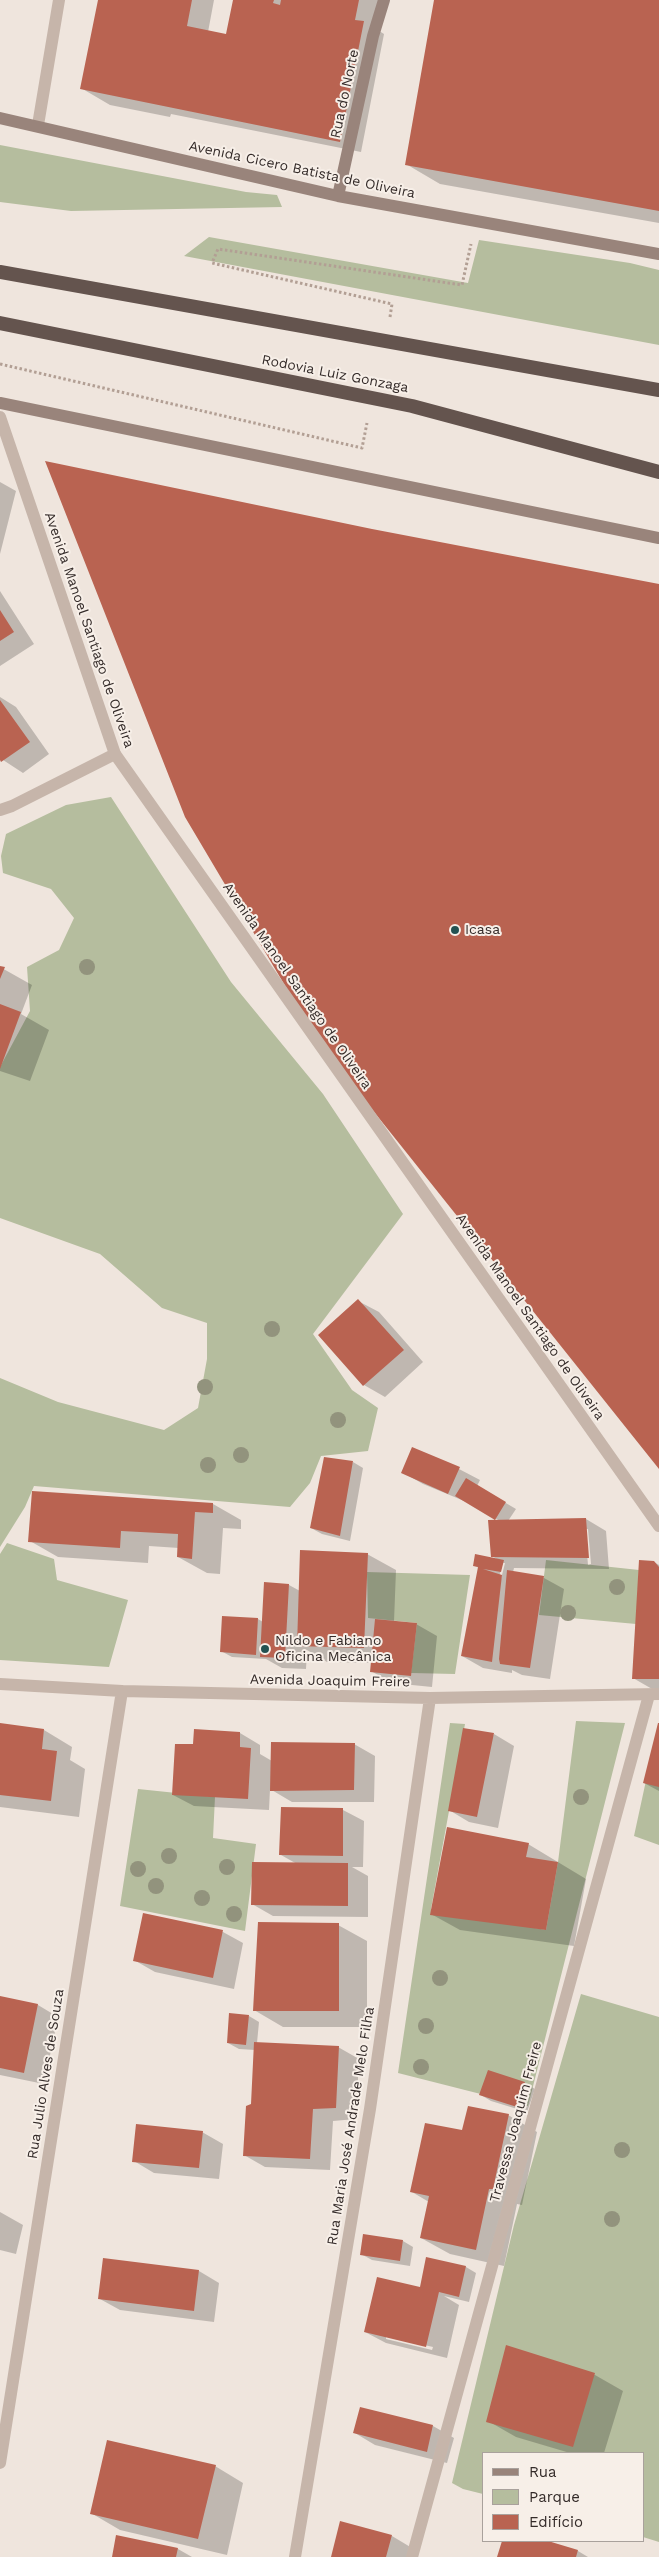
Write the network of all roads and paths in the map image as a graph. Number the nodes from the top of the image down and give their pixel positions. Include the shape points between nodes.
1 (59, 0) edge
2 (384, 0) edge
3 (0, 118) edge
4 (38, 125) junction
5 (338, 196) junction
6 (659, 254) edge
7 (0, 272) edge
8 (0, 323) edge
9 (659, 390) edge
10 (0, 403) edge
11 (0, 417) edge
12 (659, 472) edge
13 (659, 538) edge
14 (115, 754) junction
15 (0, 810) edge
16 (659, 1526) edge
17 (0, 1684) edge
18 (122, 1690) junction
19 (654, 1695) edge
20 (430, 1698) junction
21 (0, 2463) edge
22 (295, 2557) edge
23 (412, 2557) edge

1 - 4 street
2 - 5 main road, Rua do Norte
3 - 4 main road, Avenida Cicero Batista de Oliveira
4 - 5 main road, Avenida Cicero Batista de Oliveira
5 - 6 main road, Avenida Cicero Batista de Oliveira
7 - 9 highway
8 - 12 highway, Rodovia Luiz Gonzaga via 412,406
10 - 13 main road
11 - 14 street, Avenida Manoel Santiago de Oliveira
14 - 15 street
14 - 16 street, Avenida Manoel Santiago de Oliveira
17 - 18 street, Avenida Joaquim Freire
18 - 20 street, Avenida Joaquim Freire
18 - 21 street, Rua Julio Alves de Souza
19 - 20 street, Avenida Joaquim Freire
19 - 23 street, Travessa Joaquim Freire
20 - 22 street, Rua Maria José Andrade Melo Filha via 370,2108

